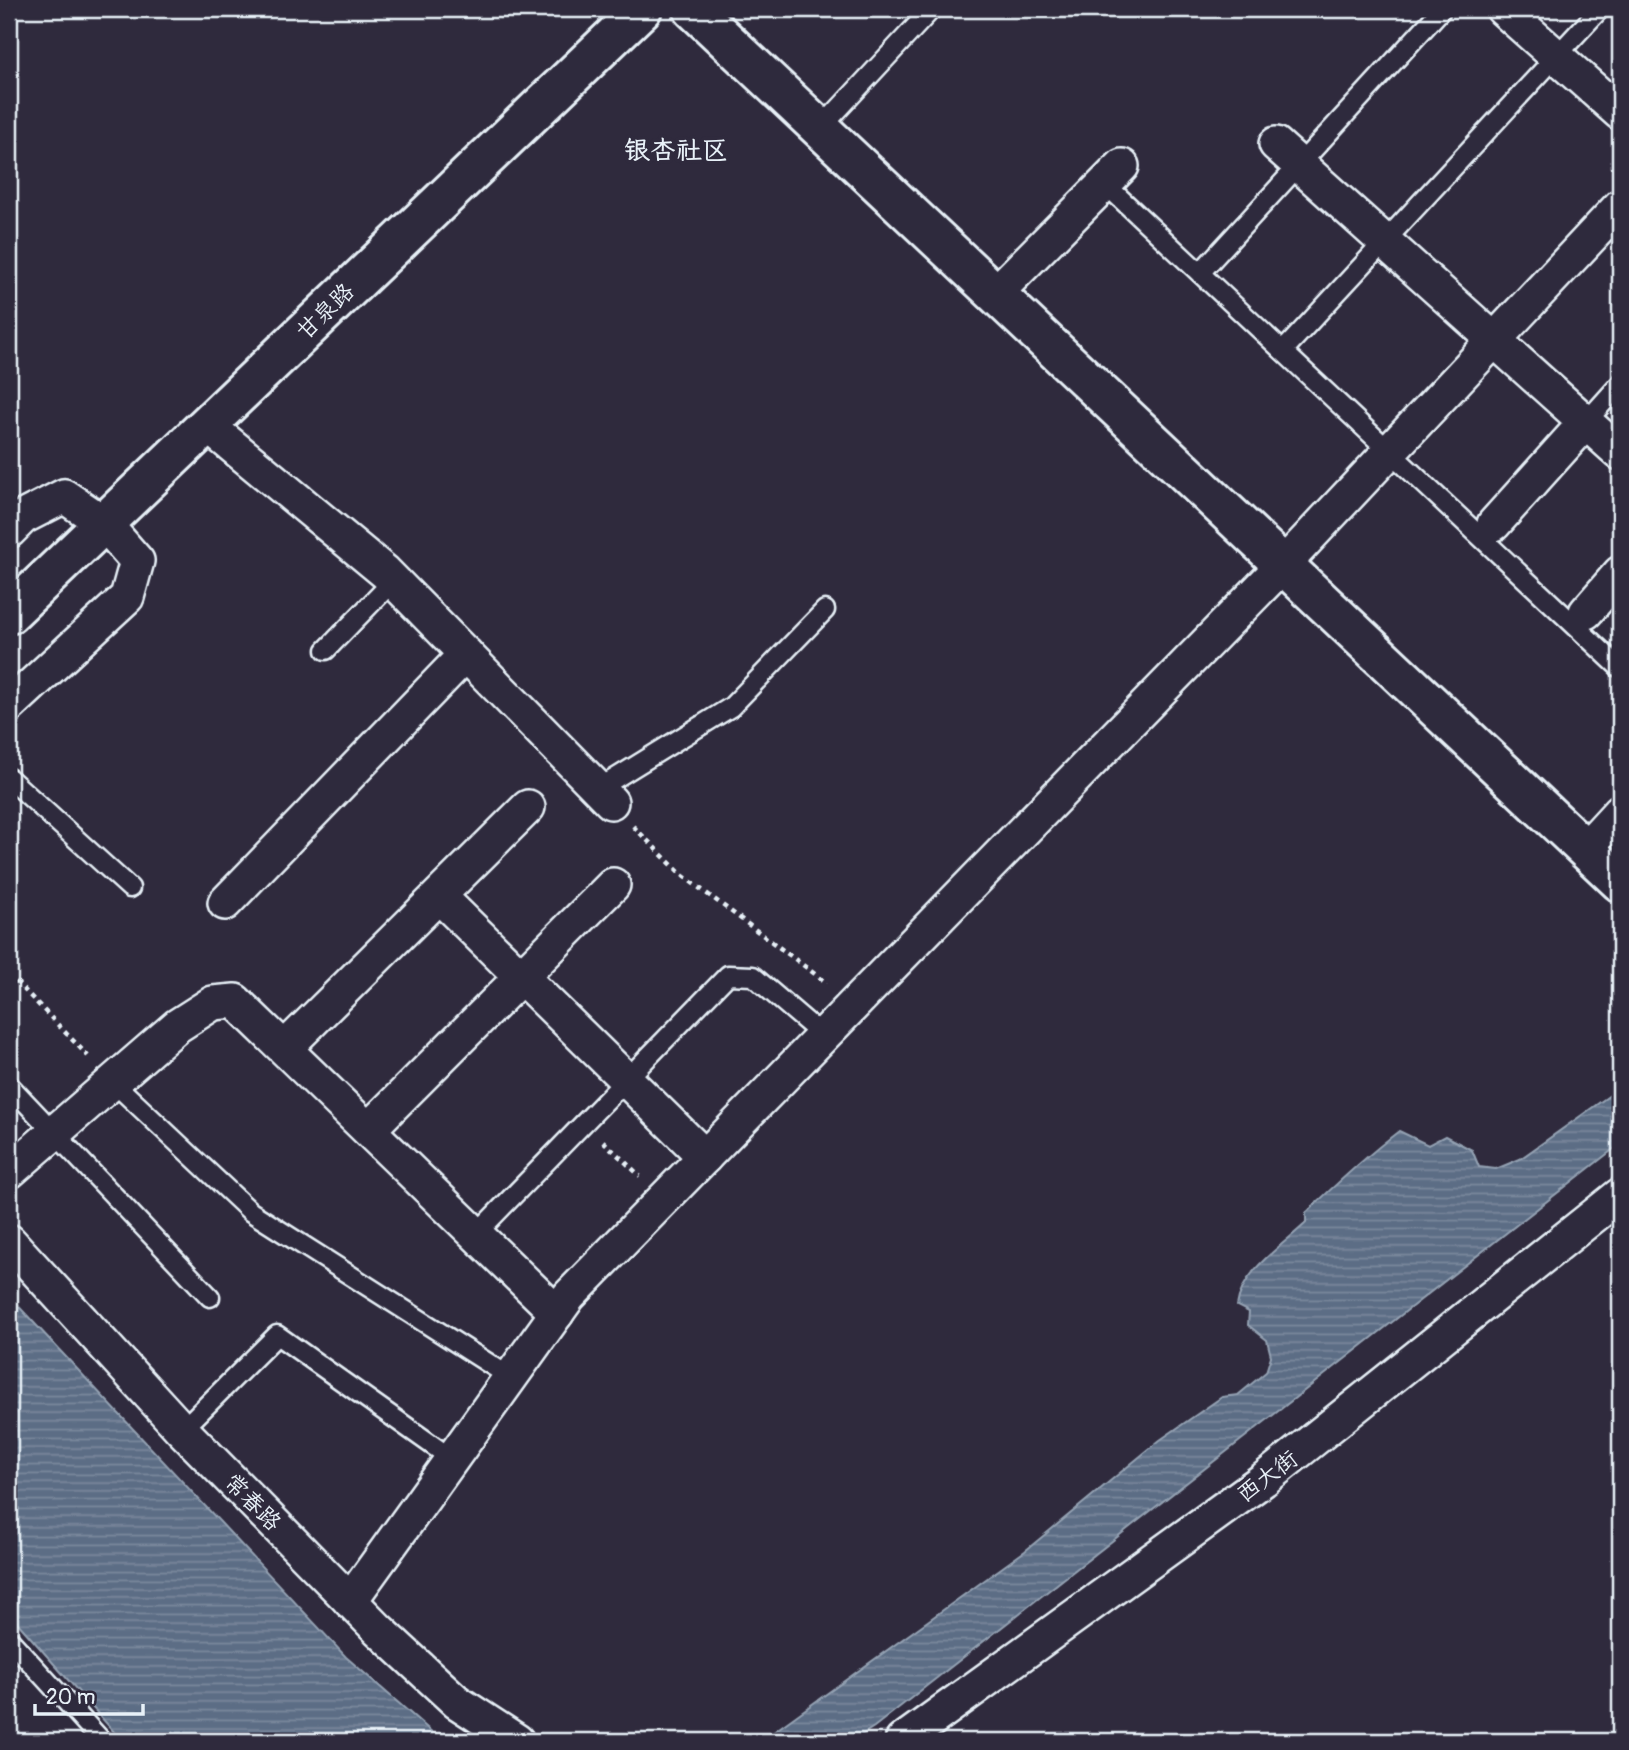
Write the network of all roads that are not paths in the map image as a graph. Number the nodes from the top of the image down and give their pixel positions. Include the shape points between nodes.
1 (642, 9) edge
2 (692, 9) edge
3 (928, 9) edge
4 (1443, 9) edge
5 (1503, 9) edge
6 (1600, 9) edge
7 (1556, 57) junction
8 (1620, 113) edge
9 (820, 129) junction
10 (1287, 155) junction
11 (1114, 175) joint
12 (1620, 206) edge
13 (1383, 243) junction
14 (1200, 273) junction
15 (995, 294) junction
16 (1493, 342) junction
17 (1283, 351) junction
18 (1620, 384) edge
19 (1585, 423) junction
20 (206, 425) junction
21 (1390, 451) junction
22 (1620, 453) edge
23 (104, 523) junction
24 (1494, 524) dead end
25 (9, 531) edge
26 (1283, 565) junction
27 (1620, 573) edge
28 (394, 580) junction
29 (825, 610) dead end
30 (1586, 612) dead end
31 (9, 614) edge
32 (326, 650) dead end
33 (466, 654) junction
34 (1620, 668) edge
35 (9, 706) edge
36 (9, 778) edge
37 (605, 796) joint
38 (528, 807) dead end
39 (1620, 811) edge
40 (1585, 849) junction
41 (1620, 882) edge
42 (613, 885) dead end
43 (130, 888) dead end
44 (439, 896) junction
45 (225, 903) dead end
46 (522, 977) junction
47 (823, 1035) junction
48 (285, 1048) junction
49 (627, 1080) junction
50 (113, 1082) junction
51 (9, 1086) edge
52 (369, 1129) junction
53 (54, 1133) junction
54 (705, 1157) junction
55 (9, 1172) edge
56 (1620, 1195) edge
57 (476, 1234) junction
58 (9, 1241) edge
59 (210, 1297) dead end
60 (557, 1313) junction
61 (510, 1377) junction
62 (182, 1430) junction
63 (452, 1459) junction
64 (350, 1601) junction
65 (9, 1639) edge
66 (102, 1741) edge
67 (517, 1741) edge
68 (902, 1741) edge

1 - 20 street, 甘泉路
2 - 9 street
3 - 9 lane
4 - 10 lane
5 - 7 street
6 - 7 lane
7 - 8 street
7 - 13 lane
9 - 15 street
10 - 13 street
10 - 14 lane
11 - 14 lane
11 - 15 street
12 - 16 street
13 - 16 street
13 - 17 lane
14 - 17 lane
15 - 26 street
16 - 19 street
16 - 21 street
17 - 21 lane
18 - 19 lane
19 - 22 street
19 - 24 street
20 - 23 street, 甘泉路
20 - 28 street
21 - 26 street
21 - 34 lane
23 - 25 street via 64,496 23,517
23 - 31 street, 甘泉路
23 - 35 street via 137,561 127,597
26 - 40 street
26 - 47 street
27 - 30 street
28 - 32 lane
28 - 33 street
29 - 37 lane via 731,707
33 - 37 street
33 - 45 street
36 - 43 lane
38 - 44 street
39 - 40 street
40 - 41 street
42 - 46 street
44 - 46 street
44 - 48 street
46 - 49 street
46 - 52 street
47 - 49 lane via 753,976 728,975
47 - 54 street
48 - 50 street via 235,1001 213,1003 177,1026
48 - 52 street
49 - 54 street
49 - 57 lane
50 - 53 street
50 - 61 lane via 251,1212
51 - 53 lane
52 - 57 street
53 - 55 street
53 - 59 lane
54 - 60 street
56 - 68 street, 西大街 via 1263,1480
57 - 60 street
58 - 62 street, 常春路
60 - 61 street
61 - 63 street
62 - 63 lane via 277,1335
62 - 64 street, 常春路
63 - 64 street
64 - 67 street, 常春路 via 457,1702
65 - 66 lane

